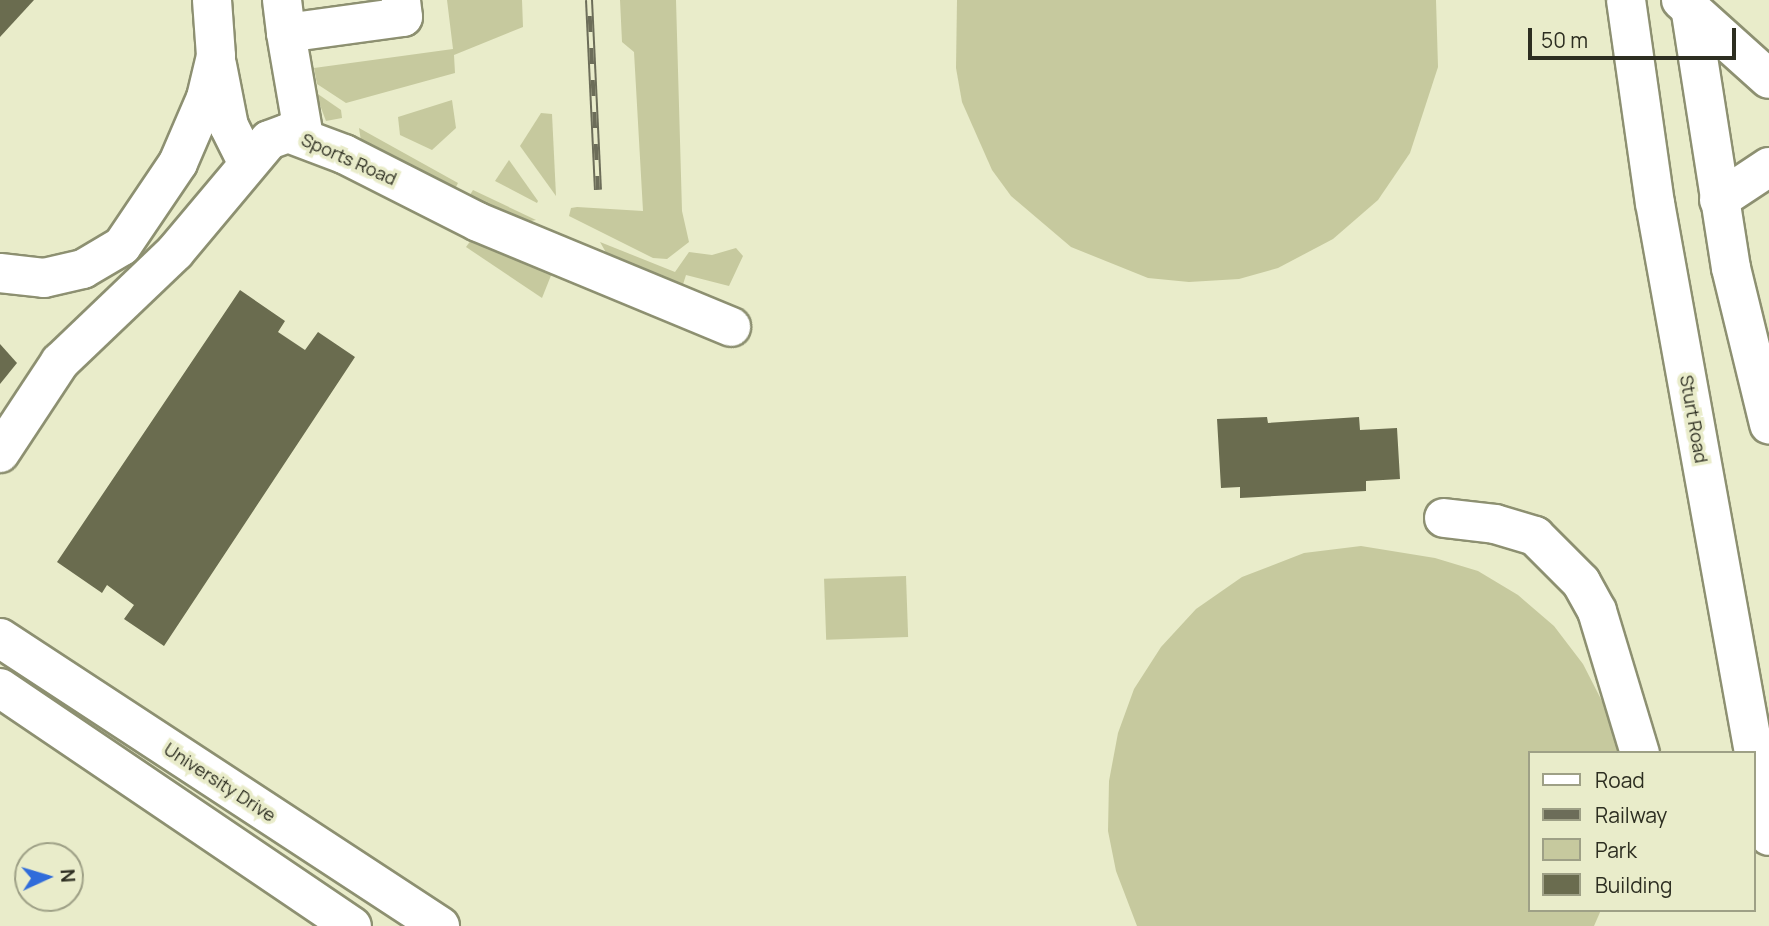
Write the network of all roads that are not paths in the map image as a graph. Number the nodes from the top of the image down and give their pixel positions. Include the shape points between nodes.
1 (212, 0) edge
2 (401, 0) edge
3 (1626, 0) edge
4 (1687, 3) edge
5 (284, 17) edge
6 (216, 56) junction
7 (1769, 79) edge
8 (304, 137) junction
9 (248, 164) junction
10 (1769, 167) edge
11 (1719, 200) junction
12 (0, 273) edge
13 (731, 327) dead end
14 (1769, 424) edge
15 (0, 453) edge
16 (1444, 518) dead end
17 (0, 638) edge
18 (0, 688) edge
19 (1639, 751) edge
20 (1754, 751) edge
21 (1755, 758) edge
22 (1768, 830) edge
23 (1769, 836) edge
24 (352, 926) edge
25 (440, 926) edge

1 - 6 main road
2 - 5 main road via 403,17
3 - 20 main road, Sturt Road via 1661,240
4 - 7 main road
4 - 11 main road
5 - 8 main road
6 - 9 main road via 229,126
6 - 12 main road via 206,98 184,152 122,246 83,269 44,278
8 - 9 main road, Sports Road via 288,133 269,140
8 - 13 main road, Sports Road via 478,222
9 - 15 main road, Sports Road via 175,252 60,362
10 - 11 main road
11 - 14 main road
16 - 19 main road via 1495,524 1535,536 1581,582 1597,611
17 - 25 main road, University Drive
18 - 24 main road
21 - 22 main road, Sturt Road
22 - 23 main road, Sturt Road

